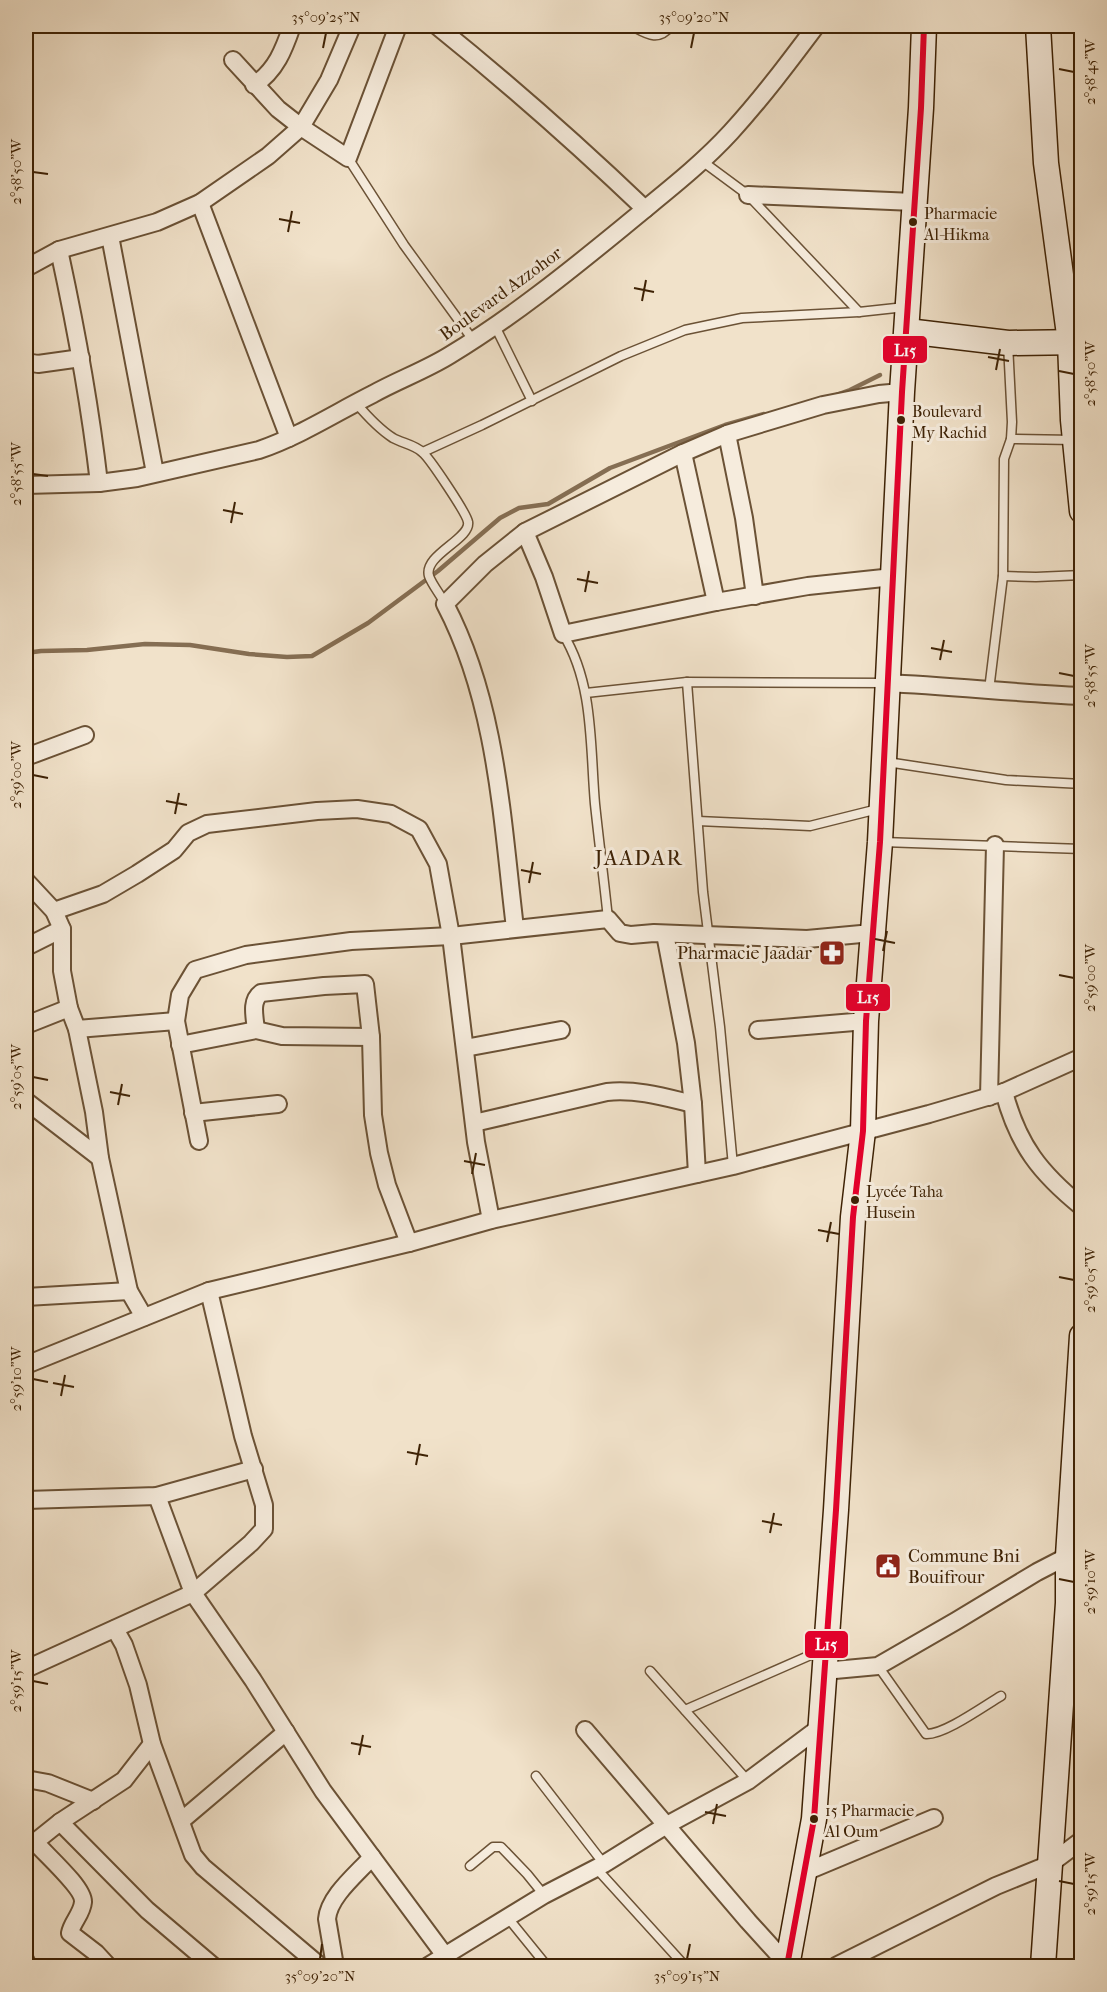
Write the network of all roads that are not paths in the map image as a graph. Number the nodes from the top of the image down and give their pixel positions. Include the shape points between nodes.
1 (292, 26) edge
2 (352, 26) edge
3 (398, 26) edge
4 (437, 26) edge
5 (632, 26) edge
6 (671, 26) edge
7 (816, 26) edge
8 (924, 26) edge
9 (1038, 26) edge
10 (233, 60) dead end
11 (254, 85) junction
12 (301, 127) junction
13 (348, 158) junction
14 (702, 161) junction
15 (748, 195) junction
16 (914, 202) junction
17 (200, 203) junction
18 (645, 209) junction
19 (110, 236) junction
20 (59, 250) junction
21 (26, 268) edge
22 (908, 306) junction
23 (859, 312) junction
24 (495, 326) junction
25 (907, 331) junction
26 (473, 340) junction
27 (1076, 342) edge
28 (1008, 344) junction
29 (81, 358) junction
30 (26, 362) edge
31 (902, 392) junction
32 (532, 400) junction
33 (356, 403) junction
34 (1077, 427) edge
35 (727, 434) junction
36 (289, 438) junction
37 (1011, 439) junction
38 (423, 452) junction
39 (683, 453) junction
40 (155, 473) junction
41 (99, 483) junction
42 (26, 485) edge
43 (1082, 511) edge
44 (525, 532) junction
45 (1082, 574) edge
46 (1003, 576) junction
47 (893, 577) junction
48 (755, 596) junction
49 (443, 600) junction
50 (716, 602) junction
51 (563, 634) junction
52 (687, 682) junction
53 (886, 683) junction
54 (989, 690) junction
55 (586, 693) junction
56 (1082, 696) edge
57 (85, 735) dead end
58 (26, 757) edge
59 (884, 762) junction
60 (1082, 784) edge
61 (880, 809) junction
62 (698, 821) junction
63 (880, 842) junction
64 (995, 845) junction
65 (1082, 849) edge
66 (26, 881) edge
67 (54, 910) junction
68 (608, 919) junction
69 (514, 928) junction
70 (62, 929) junction
71 (872, 933) junction
72 (665, 934) junction
73 (451, 936) junction
74 (709, 936) junction
75 (26, 947) edge
76 (69, 1008) junction
77 (176, 1021) junction
78 (866, 1021) junction
79 (26, 1025) edge
80 (77, 1029) junction
81 (256, 1030) junction
82 (561, 1030) dead end
83 (758, 1030) dead end
84 (371, 1036) junction
85 (180, 1045) junction
86 (465, 1048) junction
87 (1082, 1058) edge
88 (997, 1094) junction
89 (26, 1101) edge
90 (278, 1104) dead end
91 (693, 1104) junction
92 (193, 1113) junction
93 (474, 1122) junction
94 (863, 1131) junction
95 (199, 1141) dead end
96 (100, 1158) junction
97 (733, 1166) junction
98 (697, 1174) junction
99 (1082, 1207) edge
100 (491, 1220) junction
101 (409, 1243) junction
102 (129, 1291) junction
103 (209, 1291) junction
104 (26, 1297) edge
105 (144, 1317) junction
106 (1082, 1336) edge
107 (1081, 1349) edge
108 (26, 1365) edge
109 (1079, 1444) edge
110 (254, 1469) junction
111 (1077, 1491) edge
112 (156, 1496) junction
113 (26, 1500) edge
114 (1075, 1557) edge
115 (193, 1593) junction
116 (1075, 1608) edge
117 (115, 1629) junction
118 (825, 1660) junction
119 (878, 1666) junction
120 (26, 1669) edge
121 (650, 1671) dead end
122 (1001, 1696) dead end
123 (685, 1710) junction
124 (819, 1728) junction
125 (585, 1730) dead end
126 (286, 1732) junction
127 (152, 1744) junction
128 (536, 1776) dead end
129 (26, 1779) edge
130 (748, 1780) junction
131 (93, 1801) junction
132 (934, 1818) dead end
133 (182, 1821) junction
134 (60, 1822) junction
135 (665, 1826) junction
136 (1082, 1840) edge
137 (30, 1846) edge
138 (372, 1857) junction
139 (1050, 1864) junction
140 (470, 1866) dead end
141 (600, 1866) junction
142 (805, 1872) junction
143 (544, 1896) junction
144 (508, 1918) junction
145 (26, 1961) edge
146 (449, 1962) edge
147 (680, 1965) edge
148 (787, 1965) edge
149 (27, 1966) edge
150 (108, 1966) edge
151 (213, 1966) edge
152 (320, 1966) edge
153 (334, 1966) edge
154 (428, 1966) edge
155 (547, 1966) edge
156 (836, 1966) edge
157 (1043, 1966) edge

1 - 11 street via 273,69
2 - 12 street
3 - 13 street
4 - 18 street via 490,68
5 - 6 lane via 658,35
7 - 14 street, Boulevard Azzohor via 765,92
8 - 16 main road
9 - 27 main road via 1046,163
10 - 11 street
11 - 12 street
12 - 13 street
12 - 17 street via 268,156
13 - 26 lane via 404,245
14 - 15 lane
14 - 18 street, Boulevard Azzohor
15 - 16 street
15 - 23 lane
16 - 22 main road
17 - 19 street via 157,222
17 - 36 street
18 - 24 street, Boulevard Azzohor
19 - 20 street
19 - 40 street
20 - 21 street
20 - 29 street
22 - 23 lane
22 - 25 main road
23 - 32 lane via 770,316 699,326 650,343
24 - 26 street, Boulevard Azzohor
24 - 32 lane
25 - 28 main road
25 - 31 main road
26 - 33 street, Boulevard Azzohor via 448,357
27 - 28 main road
27 - 34 main road
28 - 37 lane
29 - 30 street
29 - 41 street
31 - 35 street via 823,405
31 - 47 main road
32 - 38 lane
33 - 36 street, Boulevard Azzohor
33 - 38 lane via 383,431
34 - 37 lane
34 - 43 main road
35 - 39 street
35 - 48 street
36 - 40 street, Boulevard Azzohor via 259,450
37 - 46 lane via 1004,468
38 - 49 lane via 468,521 464,532 430,565 430,578
39 - 44 street
39 - 50 street
40 - 41 street, Boulevard Azzohor
41 - 42 street, Boulevard Azzohor
44 - 49 street
44 - 51 street
45 - 46 lane
46 - 54 lane
47 - 48 street
47 - 53 main road
48 - 50 street
49 - 69 street via 464,645 484,712 498,790
50 - 51 street
51 - 55 lane via 577,661
52 - 53 lane
52 - 55 lane
52 - 62 lane
53 - 54 street
53 - 59 main road
54 - 56 street
55 - 68 lane
57 - 58 street
59 - 60 lane via 1006,780
59 - 61 main road
61 - 62 lane via 810,826
61 - 63 main road
62 - 74 lane
63 - 64 lane
63 - 71 main road
64 - 65 lane
64 - 88 street
66 - 67 street
67 - 70 street
67 - 73 street via 103,894 174,850 188,832 207,824 357,809 391,814 419,830 438,864
68 - 69 street
68 - 72 street via 620,933
69 - 73 street
70 - 75 street
70 - 76 street via 62,971
71 - 74 street via 807,939
71 - 78 main road
72 - 74 street
72 - 91 street via 686,1043
73 - 77 street via 351,941 246,955 195,970 180,995
73 - 86 street
74 - 97 lane
76 - 79 street
76 - 80 street
77 - 80 street
77 - 85 street
78 - 83 street
78 - 94 main road
80 - 96 street
81 - 84 street via 282,1036
81 - 84 street via 254,1003 261,993 365,984
81 - 85 street
82 - 86 street
84 - 101 street via 373,1115 380,1154
85 - 92 street
86 - 93 street
87 - 88 street
88 - 94 street
88 - 99 street via 1018,1136 1041,1169
89 - 96 street
90 - 92 street
91 - 93 street via 625,1090
91 - 98 street
92 - 95 street
93 - 100 street
94 - 97 street
94 - 118 main road via 853,1217
96 - 102 street
97 - 98 street
98 - 100 street
100 - 101 street
101 - 103 street
102 - 104 street
102 - 105 street
103 - 105 street
103 - 110 street
105 - 108 street
106 - 107 main road
107 - 109 main road
109 - 111 main road
110 - 112 street
110 - 115 street via 264,1505 264,1529
111 - 114 main road
112 - 113 street
112 - 115 street
114 - 116 main road
114 - 119 street via 1037,1572
115 - 117 street
115 - 126 street
116 - 139 main road
117 - 120 street
117 - 127 street via 138,1684
118 - 119 street
118 - 123 lane
118 - 124 main road
119 - 122 lane via 926,1734 944,1730
121 - 123 lane
123 - 130 lane
124 - 130 street
124 - 142 main road via 814,1819
125 - 135 street
126 - 133 street
126 - 138 street
127 - 131 street via 124,1780
127 - 133 street
128 - 141 lane
129 - 131 street via 48,1783
130 - 135 street
131 - 134 street
132 - 142 street
133 - 152 street via 188,1845 203,1868
134 - 137 street
134 - 151 street via 147,1910
135 - 141 street
135 - 148 street
136 - 139 street
137 - 150 street via 81,1893 82,1907 70,1933
138 - 146 street
138 - 153 street via 330,1905 327,1919
139 - 156 street via 996,1886
139 - 157 main road
140 - 143 lane via 493,1847 501,1847
141 - 143 street
141 - 147 lane
142 - 148 main road
143 - 144 street
144 - 146 street
144 - 155 lane
145 - 149 street
146 - 154 street

